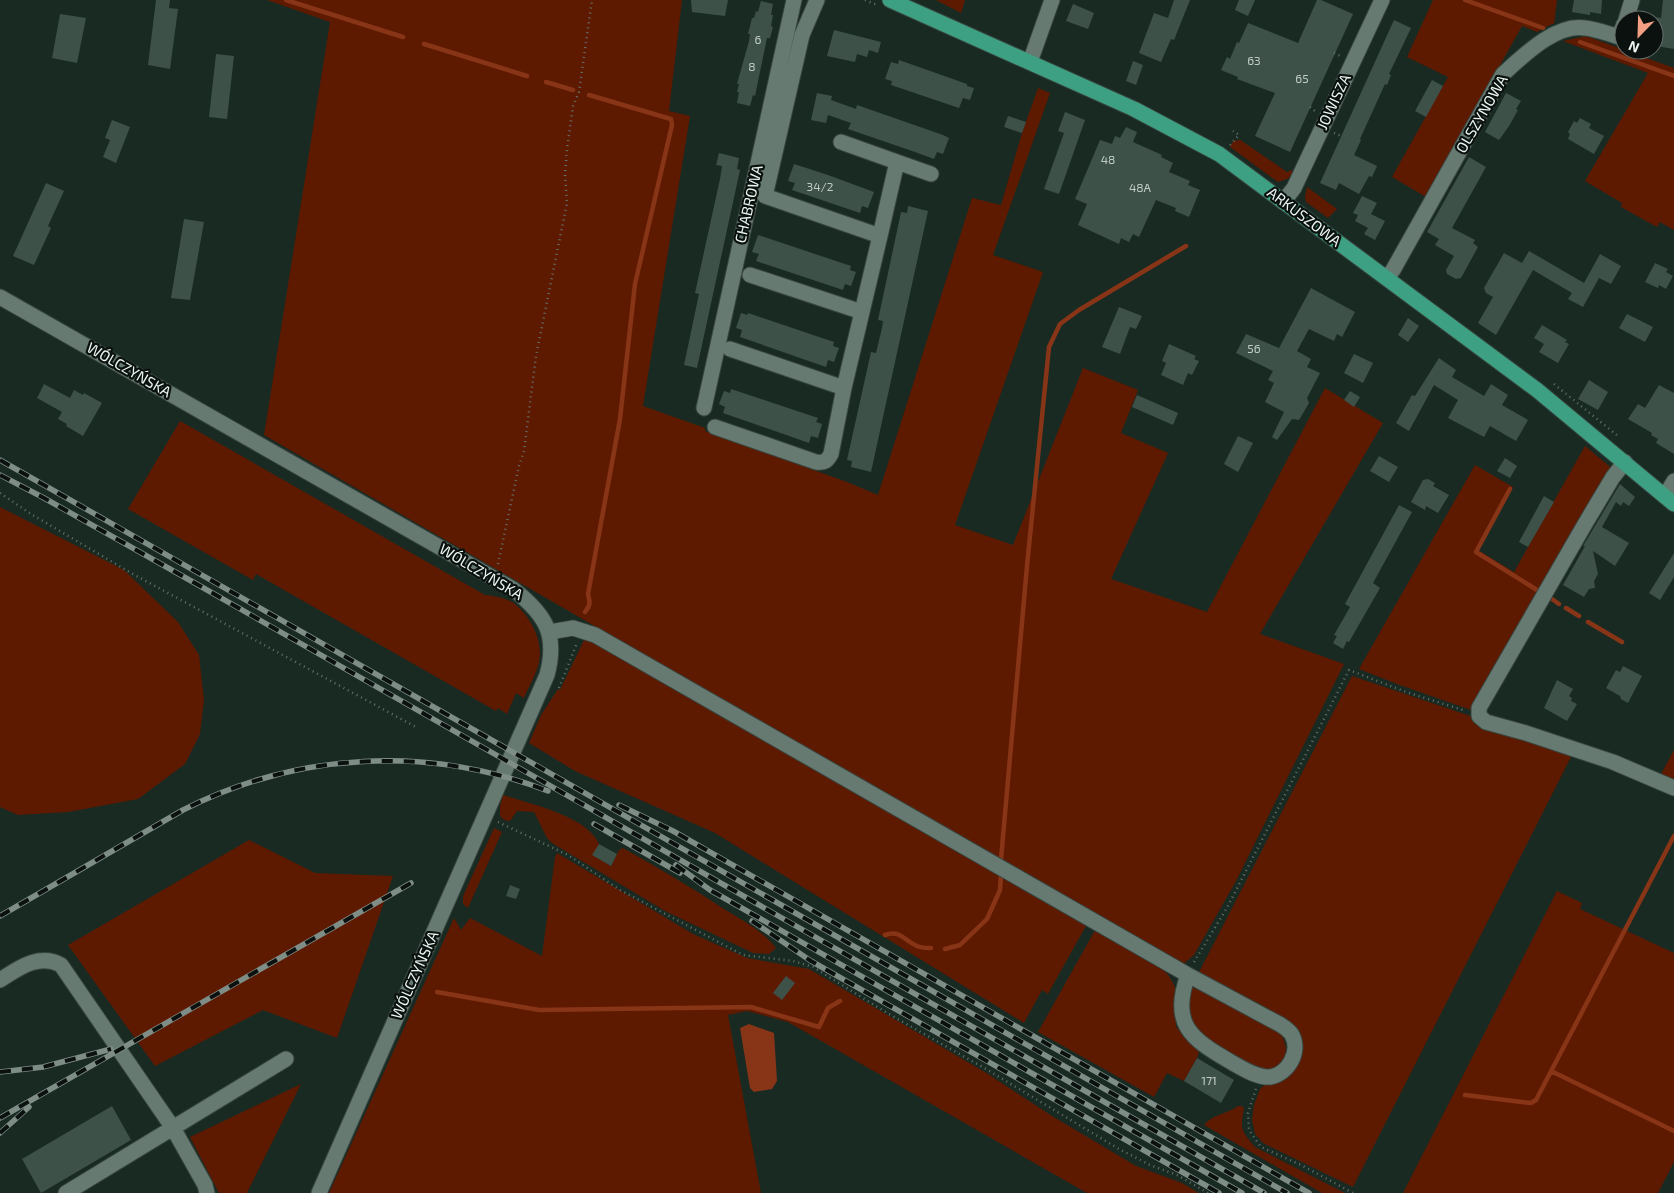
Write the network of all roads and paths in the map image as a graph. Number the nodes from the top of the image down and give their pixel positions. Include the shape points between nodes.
1 (592, 0) edge
2 (794, 0) edge
3 (817, 0) edge
4 (890, 0) edge
5 (1052, 0) edge
6 (1379, 1) edge
7 (1614, 36) edge
8 (1030, 62) junction
9 (1234, 131) dead end
10 (841, 142) dead end
11 (1228, 148) dead end
12 (897, 162) junction
13 (932, 174) dead end
14 (1283, 202) junction
15 (880, 236) junction
16 (750, 275) dead end
17 (1387, 278) junction
18 (0, 297) edge
19 (862, 312) junction
20 (730, 350) dead end
21 (844, 388) junction
22 (704, 408) dead end
23 (716, 427) dead end
24 (1625, 462) junction
25 (1674, 481) edge
26 (0, 493) edge
27 (1670, 500) edge
28 (498, 580) junction
29 (550, 632) junction
30 (572, 659) dead end
31 (559, 688) dead end
32 (1479, 716) junction
33 (416, 727) dead end
34 (1674, 788) edge
35 (486, 816) junction
36 (1188, 975) junction
37 (0, 980) edge
38 (286, 1059) dead end
39 (1262, 1076) junction
40 (173, 1128) junction
41 (66, 1193) edge
42 (208, 1193) edge
43 (319, 1193) edge
44 (1208, 1193) edge
45 (1353, 1193) edge

1 - 28 path via 567,149 567,203 536,356 524,451 497,569
2 - 22 street, CHABROWA
3 - 15 street via 802,35 765,196
4 - 8 main road, ARKUSZOWA
5 - 8 street
6 - 14 street, JOWISZA via 1294,188
7 - 17 street, OLSZYNOWA via 1584,27 1560,30 1503,74
8 - 14 main road, ARKUSZOWA via 1183,133 1219,154
9 - 11 path via 1239,135
10 - 12 street
12 - 13 street
12 - 15 street
14 - 17 main road, ARKUSZOWA
15 - 19 street
16 - 19 street
17 - 24 main road, ARKUSZOWA via 1537,390
18 - 28 street, WÓLCZYŃSKA
19 - 21 street
20 - 21 street
21 - 23 street via 831,454 822,462
24 - 27 main road, ARKUSZOWA
24 - 32 street via 1613,477 1479,708
25 - 27 street
26 - 33 path via 132,573
28 - 29 street, WÓLCZYŃSKA via 530,602
29 - 35 street, WÓLCZYŃSKA via 552,659 547,675
29 - 36 street via 573,628 595,635
30 - 31 path
32 - 34 street via 1486,722 1613,762
32 - 36 path via 1349,670 1228,906
35 - 43 street, WÓLCZYŃSKA
35 - 44 path via 568,855 620,890 743,955 793,961 812,967 1119,1149
36 - 39 street via 1181,1001 1187,1029 1210,1050
36 - 39 street via 1292,1034 1294,1051 1289,1065 1278,1074
37 - 40 street via 38,960 53,960 62,965
38 - 40 street
39 - 45 path via 1248,1112 1249,1130 1261,1147
40 - 41 street
40 - 42 street

